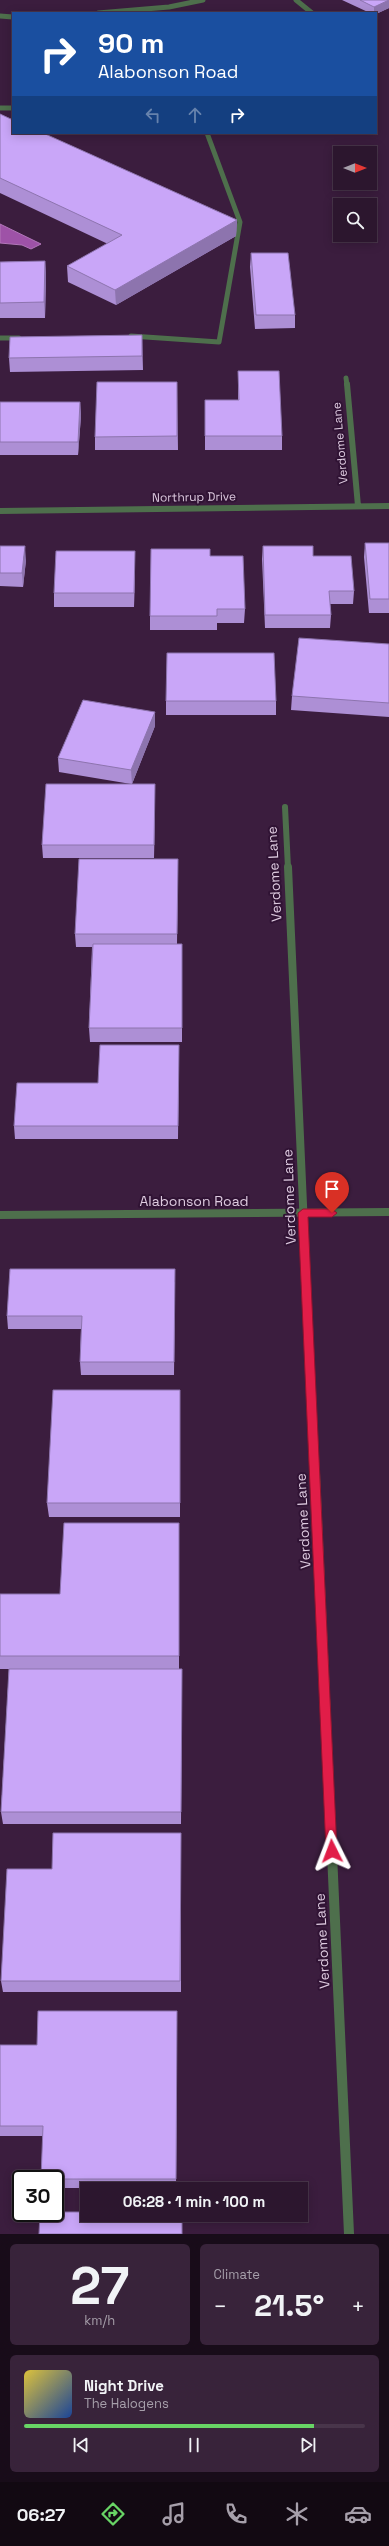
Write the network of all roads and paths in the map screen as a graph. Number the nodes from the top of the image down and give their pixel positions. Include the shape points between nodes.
1 (203, 0) edge
2 (296, 0) edge
3 (112, 12) edge
4 (311, 12) edge
5 (0, 16) edge
6 (12, 17) edge
7 (0, 108) edge
8 (12, 108) edge
9 (207, 134) edge
10 (126, 336) edge
11 (0, 338) edge
12 (24, 338) edge
13 (346, 378) dead end
14 (358, 506) junction
15 (389, 506) edge
16 (0, 511) edge
17 (285, 807) dead end
18 (389, 1212) edge
19 (303, 1213) junction
20 (0, 1215) edge
21 (349, 2234) edge

1 - 3 street via 169,8
2 - 4 street
5 - 6 street
7 - 8 street
9 - 10 street via 240,222 219,342
11 - 12 street
13 - 14 street, Verdome Lane
14 - 15 street, Northrup Drive
14 - 16 street, Northrup Drive
17 - 19 street, Verdome Lane
18 - 19 street, Alabonson Road
19 - 20 street, Alabonson Road
19 - 21 street, Verdome Lane

